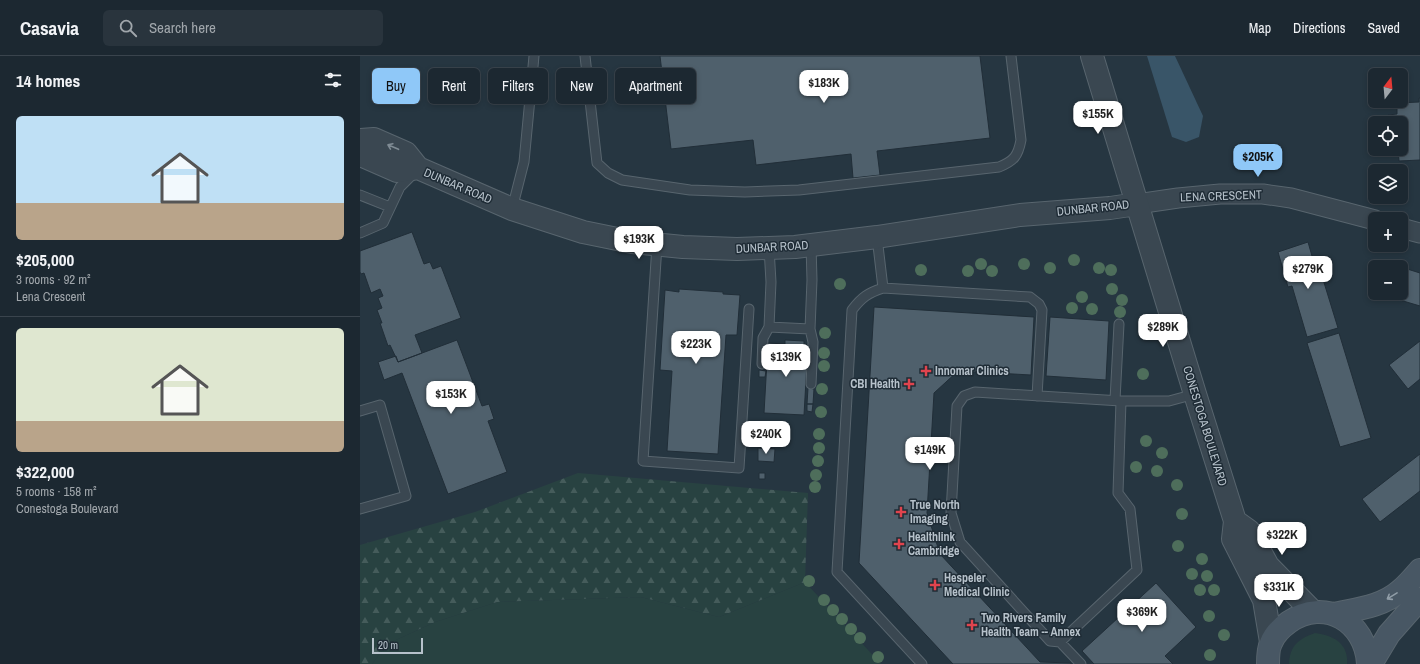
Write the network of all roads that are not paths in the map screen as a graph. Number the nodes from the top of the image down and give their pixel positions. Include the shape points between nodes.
1 (534, 56) edge
2 (585, 56) edge
3 (1011, 56) edge
4 (1092, 56) edge
5 (360, 140) edge
6 (360, 150) edge
7 (418, 168) junction
8 (360, 195) edge
9 (1137, 204) junction
10 (390, 208) junction
11 (512, 209) junction
12 (1368, 218) edge
13 (1408, 230) edge
14 (360, 233) edge
15 (1420, 233) edge
16 (877, 237) junction
17 (657, 245) junction
18 (811, 245) junction
19 (769, 248) junction
20 (883, 288) junction
21 (749, 309) dead end
22 (1119, 324) dead end
23 (769, 327) junction
24 (810, 329) junction
25 (762, 364) dead end
26 (811, 384) dead end
27 (1195, 394) junction
28 (1037, 396) junction
29 (1118, 401) junction
30 (360, 411) edge
31 (360, 509) edge
32 (1235, 521) junction
33 (1420, 570) edge
34 (1420, 599) edge
35 (1323, 613) junction
36 (1060, 642) junction
37 (1267, 656) edge
38 (922, 664) edge
39 (1081, 664) edge
40 (1370, 664) edge

1 - 11 lane via 524,162
2 - 3 lane via 597,163 608,173 622,180 644,184 690,190 745,192 814,188 999,167 1010,162 1018,152 1021,140
4 - 9 street, CONESTOGA BOULEVARD
7 -> 5 street, DUNBAR ROAD via 406,153 374,139
6 - 7 street, DUNBAR ROAD via 365,157 398,171
7 - 10 lane via 400,187
7 - 11 street, DUNBAR ROAD
8 - 10 lane
9 - 12 street, LENA CRESCENT via 1220,194 1263,194 1291,198
9 - 16 street, DUNBAR ROAD via 1020,215
9 - 27 street, CONESTOGA BOULEVARD
10 - 14 lane via 383,223
11 - 17 street, DUNBAR ROAD via 583,232
13 - 15 street
16 - 18 street, DUNBAR ROAD
16 - 20 lane
17 - 19 street, DUNBAR ROAD
17 - 21 lane via 643,461 739,468
18 - 19 street, DUNBAR ROAD
18 - 24 lane
19 - 23 lane
20 - 28 lane via 1030,297 1035,300 1042,310
20 - 38 lane via 860,299 852,310 837,572
22 - 29 lane
23 - 24 lane
23 - 25 lane via 763,338
24 - 26 lane via 813,342
27 - 29 lane via 1169,401
27 - 32 street, CONESTOGA BOULEVARD
28 - 29 lane
28 - 36 lane via 975,392 964,396 957,406 951,513 960,542 1050,640
29 - 36 lane via 1118,493 1130,510 1137,570
30 - 31 lane via 380,405 406,496
32 - 35 street via 1249,531 1268,566
32 - 37 street, CONESTOGA BOULEVARD via 1233,539 1264,600
33 -> 35 main road via 1400,591 1382,602 1372,606
34 - 40 main road via 1389,634
35 - 37 main road via 1296,617 1282,626
35 - 40 main road via 1345,620 1354,627 1366,645
36 - 39 lane

